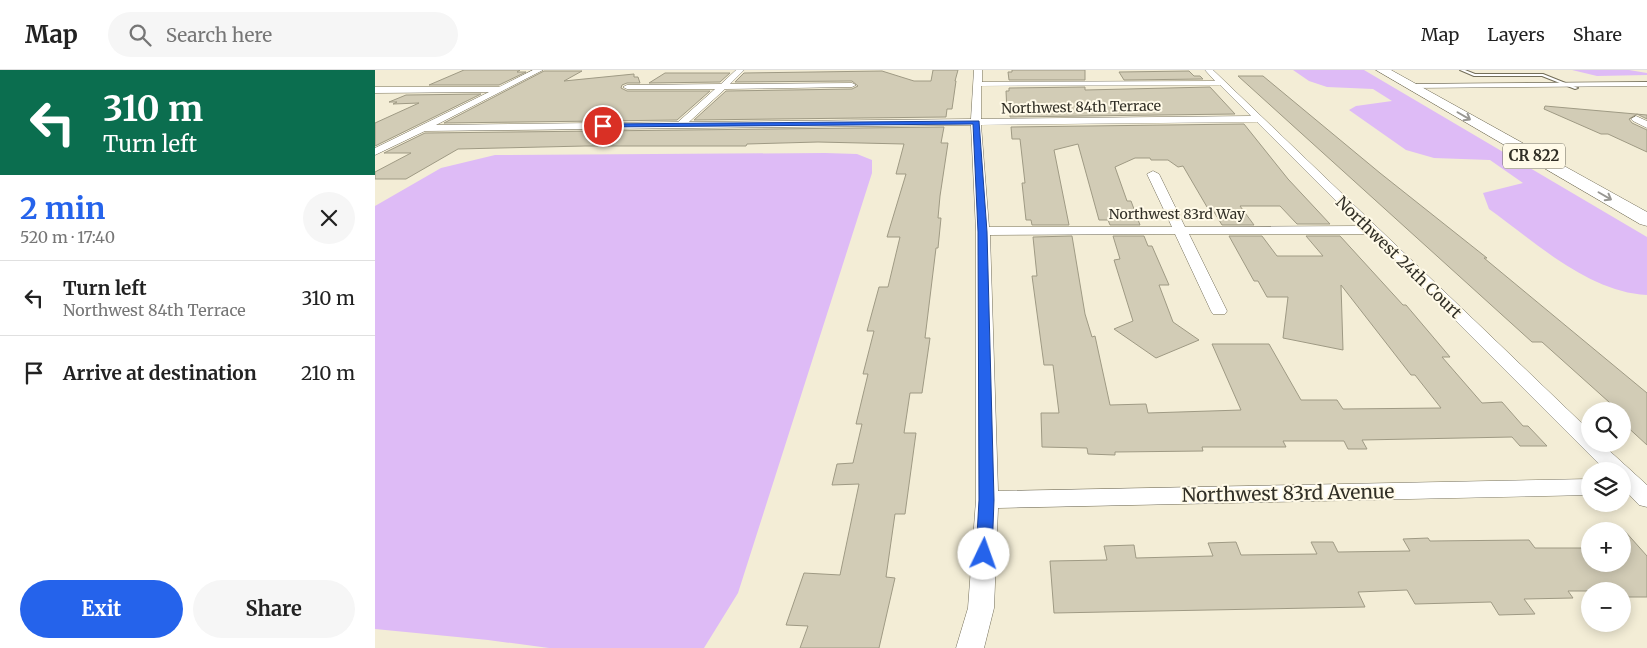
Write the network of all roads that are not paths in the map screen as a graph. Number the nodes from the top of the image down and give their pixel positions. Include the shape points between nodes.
1 (539, 70) edge
2 (741, 70) edge
3 (1209, 70) edge
4 (1382, 70) edge
5 (1407, 70) edge
6 (1462, 70) edge
7 (978, 77) edge
8 (1222, 83) junction
9 (852, 85) dead end
10 (1567, 85) junction
11 (722, 86) junction
12 (1647, 86) edge
13 (627, 87) dead end
14 (1429, 88) junction
15 (1576, 88) junction
16 (500, 89) junction
17 (375, 90) edge
18 (1464, 100) dead end
19 (1647, 116) edge
20 (1258, 119) junction
21 (976, 122) junction
22 (682, 124) junction
23 (1647, 125) edge
24 (424, 128) junction
25 (1525, 133) dead end
26 (1543, 142) dead end
27 (375, 152) edge
28 (1153, 174) dead end
29 (1647, 220) edge
30 (1179, 230) junction
31 (1371, 230) junction
32 (983, 232) junction
33 (1219, 311) dead end
34 (1581, 435) edge
35 (1598, 452) edge
36 (1608, 462) edge
37 (1581, 487) edge
38 (987, 500) junction
39 (970, 648) edge

1 - 16 street
2 - 11 street
3 - 8 street, Northwest 24th Court
4 - 14 main road, CR 822
5 - 14 main road, CR 822
6 - 10 lane via 1474,75 1545,76
7 - 8 street
7 - 21 street
8 - 20 street, Northwest 24th Court
9 - 11 street
10 - 12 street
10 - 14 street
10 - 15 lane
11 - 13 street
11 - 22 street
12 - 15 street
14 - 15 street
14 - 18 main road, CR 822
14 -> 29 main road, CR 822
16 - 17 street
16 - 24 street
19 - 23 street via 1636,119
20 - 21 street, Northwest 84th Terrace
20 - 31 street, Northwest 24th Court
21 - 22 street, Northwest 84th Terrace
21 - 32 street
22 - 24 street, Northwest 84th Terrace
24 - 27 street
25 - 26 main road, CR 822
28 - 30 street
30 - 31 street, Northwest 83rd Way
30 - 32 street, Northwest 83rd Way
30 - 33 street
31 - 34 street, Northwest 24th Court
32 - 38 street
35 - 36 street, Northwest 24th Court
37 - 38 street, Northwest 83rd Avenue
38 - 39 street via 981,608

